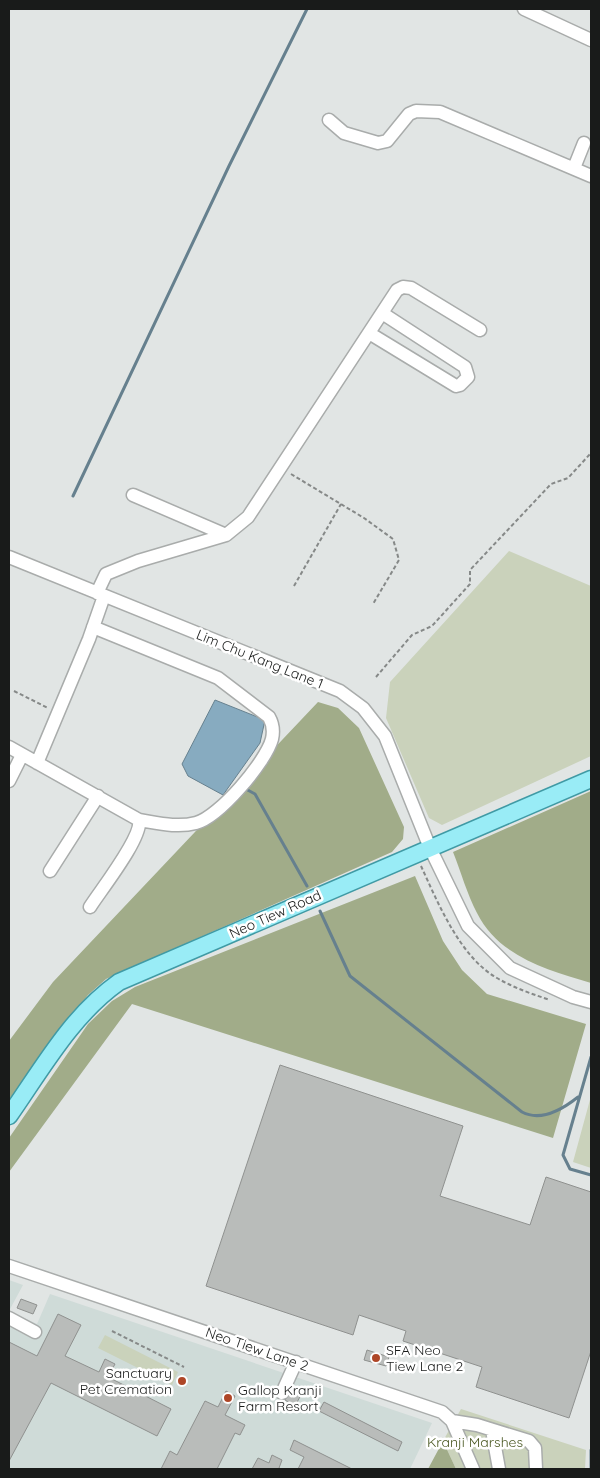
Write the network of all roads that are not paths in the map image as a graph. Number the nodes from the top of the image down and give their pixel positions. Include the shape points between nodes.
1 (524, 9) edge
2 (591, 40) edge
3 (329, 120) dead end
4 (584, 143) dead end
5 (574, 168) junction
6 (591, 176) edge
7 (382, 314) junction
8 (480, 330) dead end
9 (369, 333) junction
10 (133, 495) dead end
11 (226, 535) junction
12 (9, 557) edge
13 (101, 594) junction
14 (94, 627) junction
15 (9, 747) edge
16 (22, 755) junction
17 (37, 763) junction
18 (591, 779) edge
19 (9, 781) edge
20 (98, 796) junction
21 (139, 820) junction
22 (430, 848) junction
23 (50, 871) dead end
24 (90, 907) dead end
25 (591, 1002) edge
26 (9, 1116) edge
27 (9, 1266) edge
28 (9, 1318) edge
29 (35, 1332) dead end
30 (296, 1362) junction
31 (282, 1393) dead end
32 (452, 1421) junction
33 (492, 1430) junction
34 (473, 1469) edge
35 (499, 1469) edge
36 (536, 1469) edge

1 - 2 street
3 - 5 street via 344,133 378,143 387,141 409,114 416,111 440,112
4 - 5 street
5 - 6 street
7 - 8 street via 397,290 411,288
7 - 9 street
7 - 9 street via 465,367 466,380 456,386
9 - 11 street via 248,517
10 - 11 street
11 - 13 street via 106,574
12 - 13 street, Lim Chu Kang Lane 1
13 - 14 street
13 - 22 street, Lim Chu Kang Lane 1 via 340,691 363,708 384,736
14 - 17 street
14 - 21 street via 218,678 269,716 272,724 272,739 267,752 215,813 184,825
15 - 16 street
16 - 17 street
16 - 19 street
17 - 20 street
18 - 22 main road, Neo Tiew Road
20 - 21 street
20 - 23 street
21 - 24 street via 133,841
22 - 25 street, Lim Chu Kang Lane 1 via 468,926 510,968
22 - 26 main road, Neo Tiew Road via 119,982 97,998 76,1021
27 - 30 street, Neo Tiew Lane 2
28 - 29 street
30 - 31 street
30 - 32 street, Neo Tiew Lane 2 via 442,1412
32 - 33 street
32 - 34 street, Neo Tiew Lane 2
33 - 35 street
33 - 36 street via 533,1444

